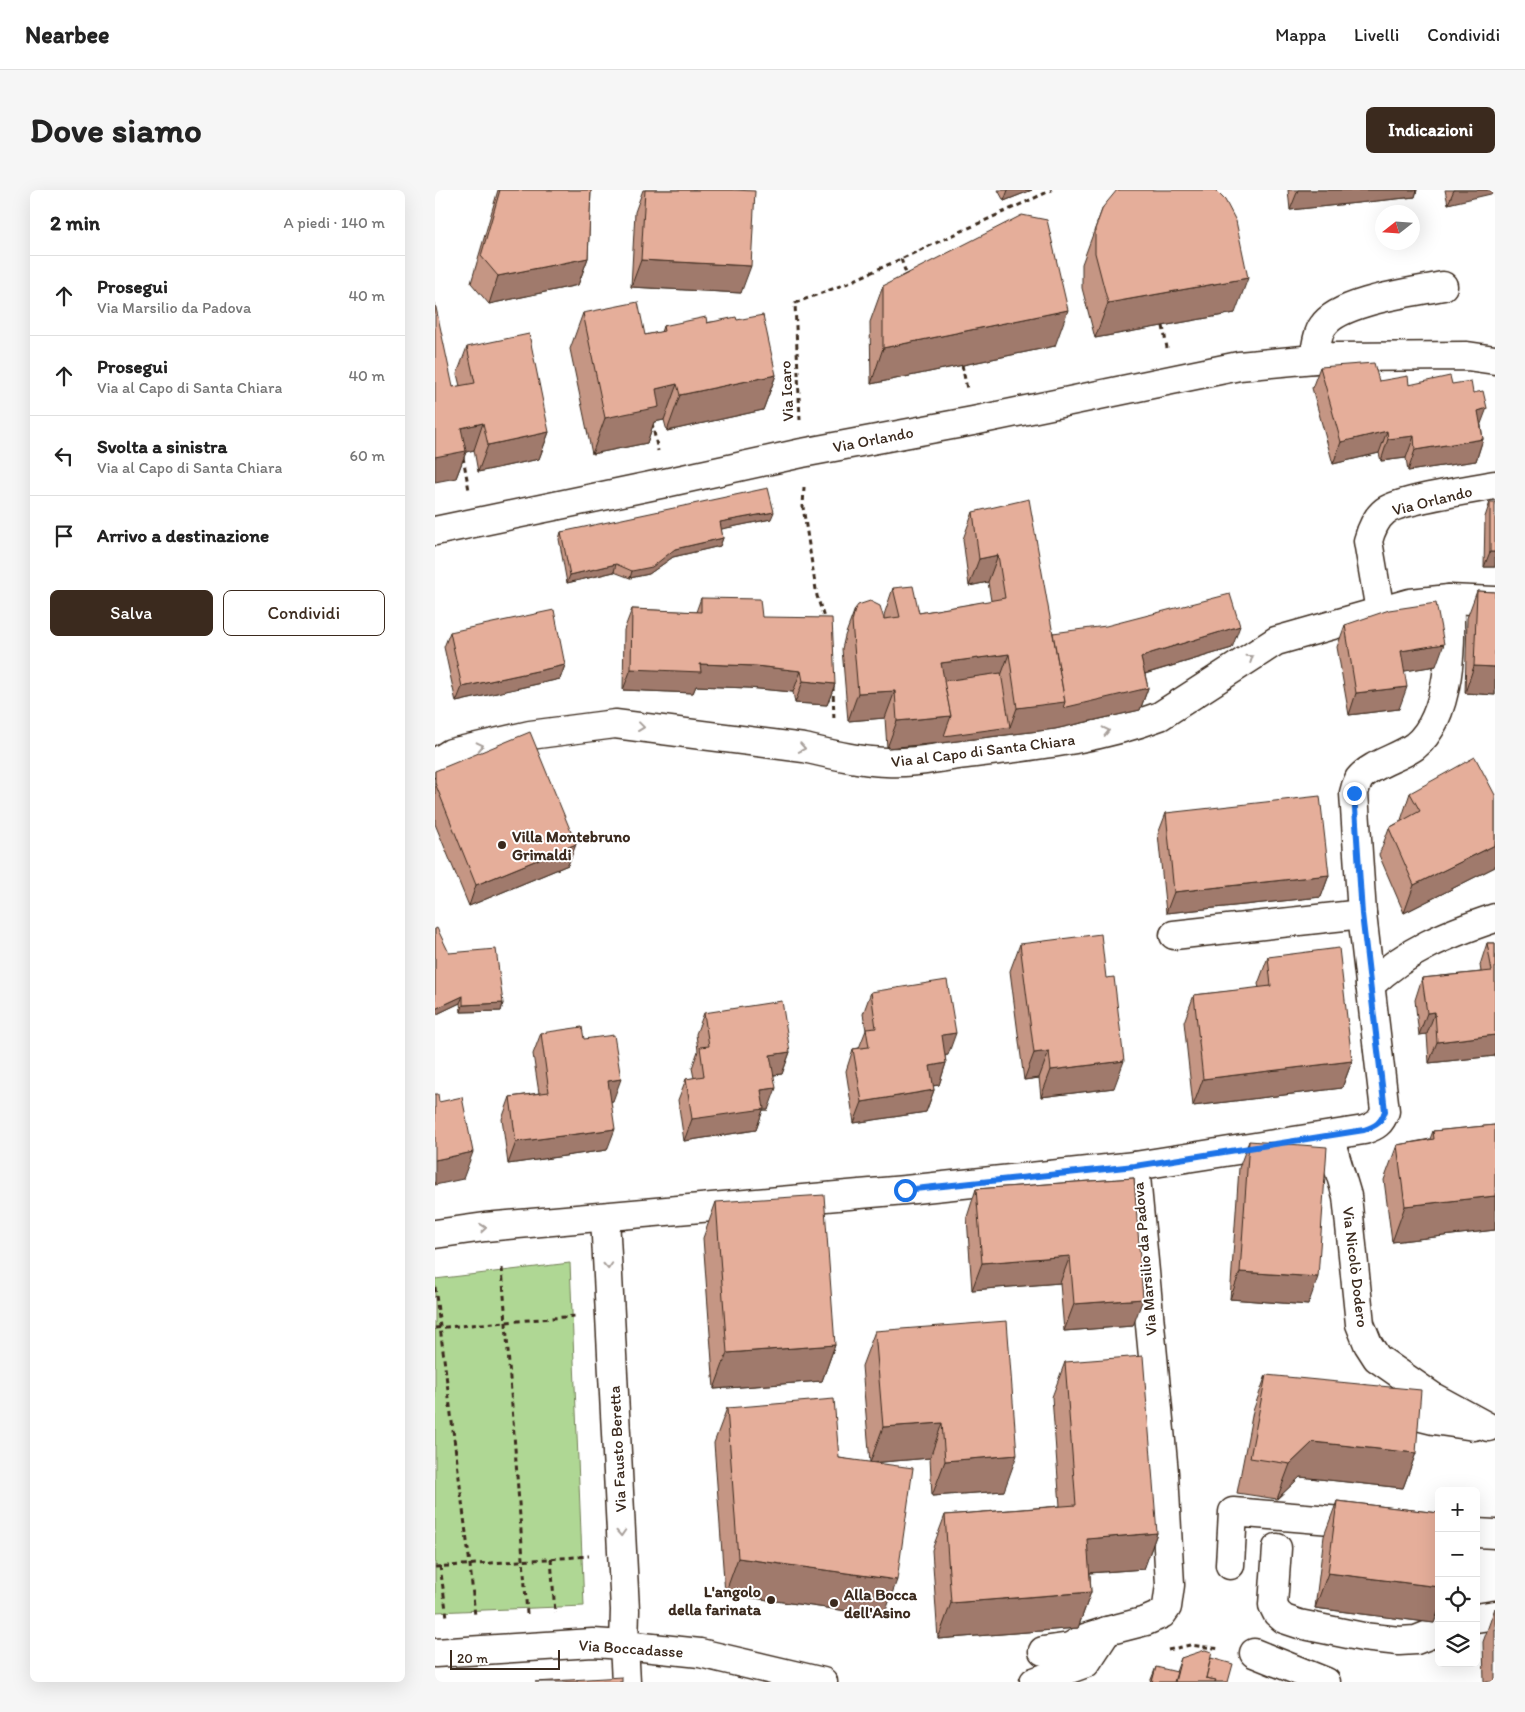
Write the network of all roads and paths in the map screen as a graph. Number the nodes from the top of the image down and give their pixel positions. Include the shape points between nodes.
1 (1052, 190) edge
2 (901, 259) junction
3 (909, 283) edge
4 (1443, 286) dead end
5 (1314, 359) junction
6 (1495, 360) edge
7 (802, 452) junction
8 (1495, 485) edge
9 (435, 531) edge
10 (1449, 599) junction
11 (1495, 601) edge
12 (1380, 611) junction
13 (827, 630) edge
14 (833, 677) edge
15 (833, 755) junction
16 (435, 763) edge
17 (1362, 914) junction
18 (1495, 918) edge
19 (1175, 935) dead end
20 (1370, 985) junction
21 (1329, 1136) junction
22 (1135, 1166) junction
23 (605, 1217) junction
24 (435, 1234) edge
25 (501, 1268) dead end
26 (435, 1287) edge
27 (610, 1313) junction
28 (505, 1322) junction
29 (437, 1328) edge
30 (1363, 1403) edge
31 (1491, 1427) edge
32 (1435, 1530) edge
33 (1480, 1533) edge
34 (1495, 1534) edge
35 (1277, 1548) dead end
36 (622, 1554) junction
37 (551, 1559) junction
38 (523, 1561) junction
39 (470, 1564) junction
40 (1231, 1565) dead end
41 (440, 1566) junction
42 (435, 1567) edge
43 (555, 1613) dead end
44 (527, 1614) dead end
45 (1495, 1615) edge
46 (475, 1616) dead end
47 (447, 1617) dead end
48 (1480, 1617) edge
49 (1107, 1630) junction
50 (1435, 1633) edge
51 (624, 1645) junction
52 (1043, 1651) dead end
53 (1164, 1651) dead end
54 (435, 1653) edge
55 (1254, 1653) joint
56 (626, 1682) edge
57 (823, 1682) edge
58 (1034, 1682) edge
59 (1326, 1682) edge

1 - 2 path, Via Icaro
2 - 3 path
2 - 7 path, Via Icaro via 795,303
4 - 5 street via 1372,301 1339,312 1322,327
5 - 6 street, Via Orlando via 1436,355
5 - 7 street, Via Orlando via 1239,366 973,421
7 - 9 street, Via Orlando
7 - 13 path, Via Icaro via 805,470 803,506 817,596
8 - 12 street, Via Orlando via 1409,502 1386,510 1380,516 1368,541
10 - 11 street, Via al Capo di Santa Chiara
10 - 12 street, Via al Capo di Santa Chiara via 1410,603
10 - 17 street via 1451,630 1444,694 1434,724 1414,746 1366,773 1358,780 1354,793
15 -> 12 street, Via al Capo di Santa Chiara via 912,762 1065,742 1140,724 1160,716 1276,641
14 - 15 path
16 -> 15 street, Via al Capo di Santa Chiara via 451,753 530,735 615,724 803,748
17 - 19 street
17 - 20 street
18 - 20 street via 1412,952
20 - 21 street via 1385,1111 1376,1126
21 - 22 street
21 - 31 street, Via Nicolò Dodero via 1347,1196 1360,1324 1368,1344 1377,1358 1433,1396
22 - 23 street, Via Marsilio da Padova
22 - 49 street, Via Marsilio da Padova via 1165,1473 1170,1585 1167,1607 1162,1614
24 -> 23 street, Via Marsilio da Padova
23 -> 27 street, Via Fausto Beretta
25 - 28 path
26 - 29 path
27 - 28 path
27 -> 36 street, Via Fausto Beretta
28 - 29 path
28 - 38 path
29 - 39 path
30 - 31 street, Via Nicolò Dodero via 1433,1420
32 - 40 street via 1233,1512
33 - 34 street
35 - 50 street via 1273,1605 1284,1619 1363,1637 1399,1641 1416,1640
36 - 37 path
36 - 51 street, Via Fausto Beretta
37 - 38 path
37 - 43 path
38 - 39 path
38 - 44 path
39 - 41 path
39 - 46 path
41 - 42 path
41 - 47 path
45 - 48 street
49 - 52 street, Via Marsilio da Padova via 1070,1647
49 - 58 street via 1086,1663
51 - 54 street, Via Boccadasse via 593,1643
51 - 56 street, Via Fausto Beretta
51 - 57 street, Via Boccadasse via 700,1653
53 - 55 path via 1190,1645
55 - 59 street

